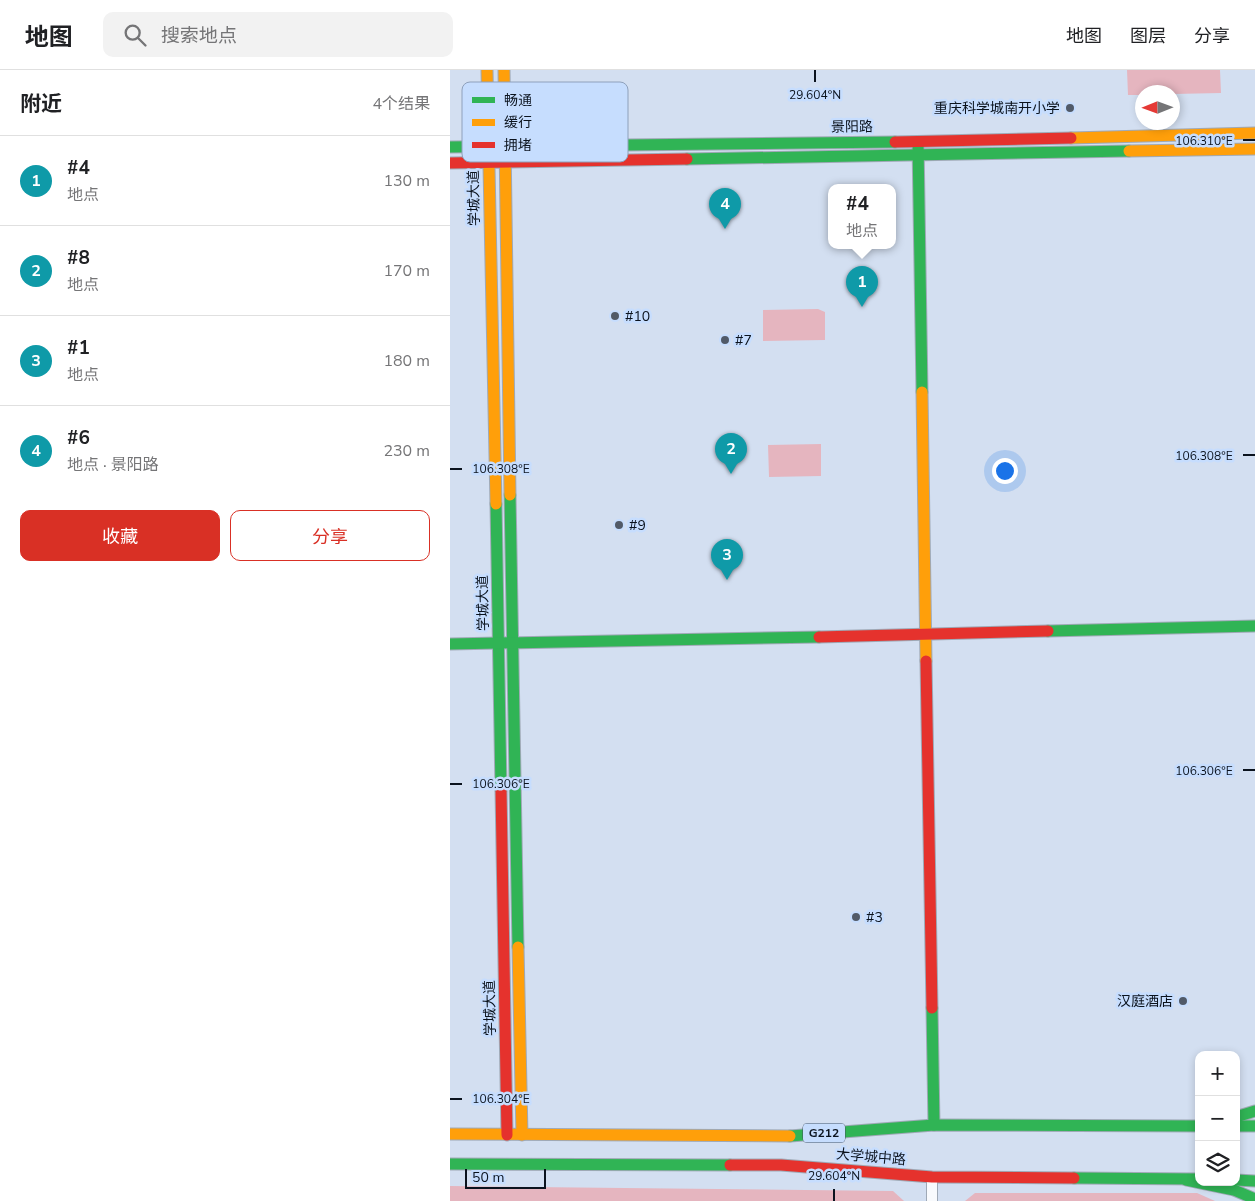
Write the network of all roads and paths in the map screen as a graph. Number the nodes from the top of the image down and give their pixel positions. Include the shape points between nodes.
1 (1255, 133) edge
2 (918, 142) junction
3 (628, 145) edge
4 (1255, 149) edge
5 (918, 155) junction
6 (628, 161) edge
7 (557, 162) edge
8 (450, 163) edge
9 (488, 163) junction
10 (505, 163) junction
11 (1255, 626) edge
12 (926, 634) junction
13 (499, 642) junction
14 (450, 644) edge
15 (512, 644) junction
16 (1255, 1110) edge
17 (1240, 1116) edge
18 (934, 1125) junction
19 (1195, 1126) edge
20 (1240, 1126) edge
21 (1255, 1126) edge
22 (450, 1134) edge
23 (507, 1135) junction
24 (522, 1135) junction
25 (450, 1164) edge
26 (932, 1177) junction
27 (1181, 1179) junction
28 (1195, 1179) edge
29 (1240, 1180) edge
30 (1255, 1181) edge
31 (1255, 1199) edge
32 (932, 1201) edge

1 - 2 main road, 景阳路
2 - 3 main road, 景阳路
2 - 5 main road
4 - 5 main road
5 - 6 main road
5 - 12 main road
7 - 10 main road
8 - 9 main road
9 - 10 main road
9 - 13 main road, 学城大道
10 - 15 main road, 学城大道
11 - 12 main road
12 - 15 main road
12 - 18 main road
13 - 14 main road
13 - 15 main road
13 - 23 main road, 学城大道
15 - 24 main road, 学城大道
16 - 17 main road
18 - 19 main road, 大学城中路 / G212
18 - 24 main road, 大学城中路 / G212 via 786,1136
20 - 21 main road
22 - 23 main road, 大学城中路 / G212
23 - 24 main road, 大学城中路 / G212
25 - 26 main road, 大学城中路 via 781,1165
26 - 27 main road, 大学城中路
26 - 32 street
27 - 28 main road, 大学城中路
27 - 31 main road via 1234,1190
29 - 30 main road

